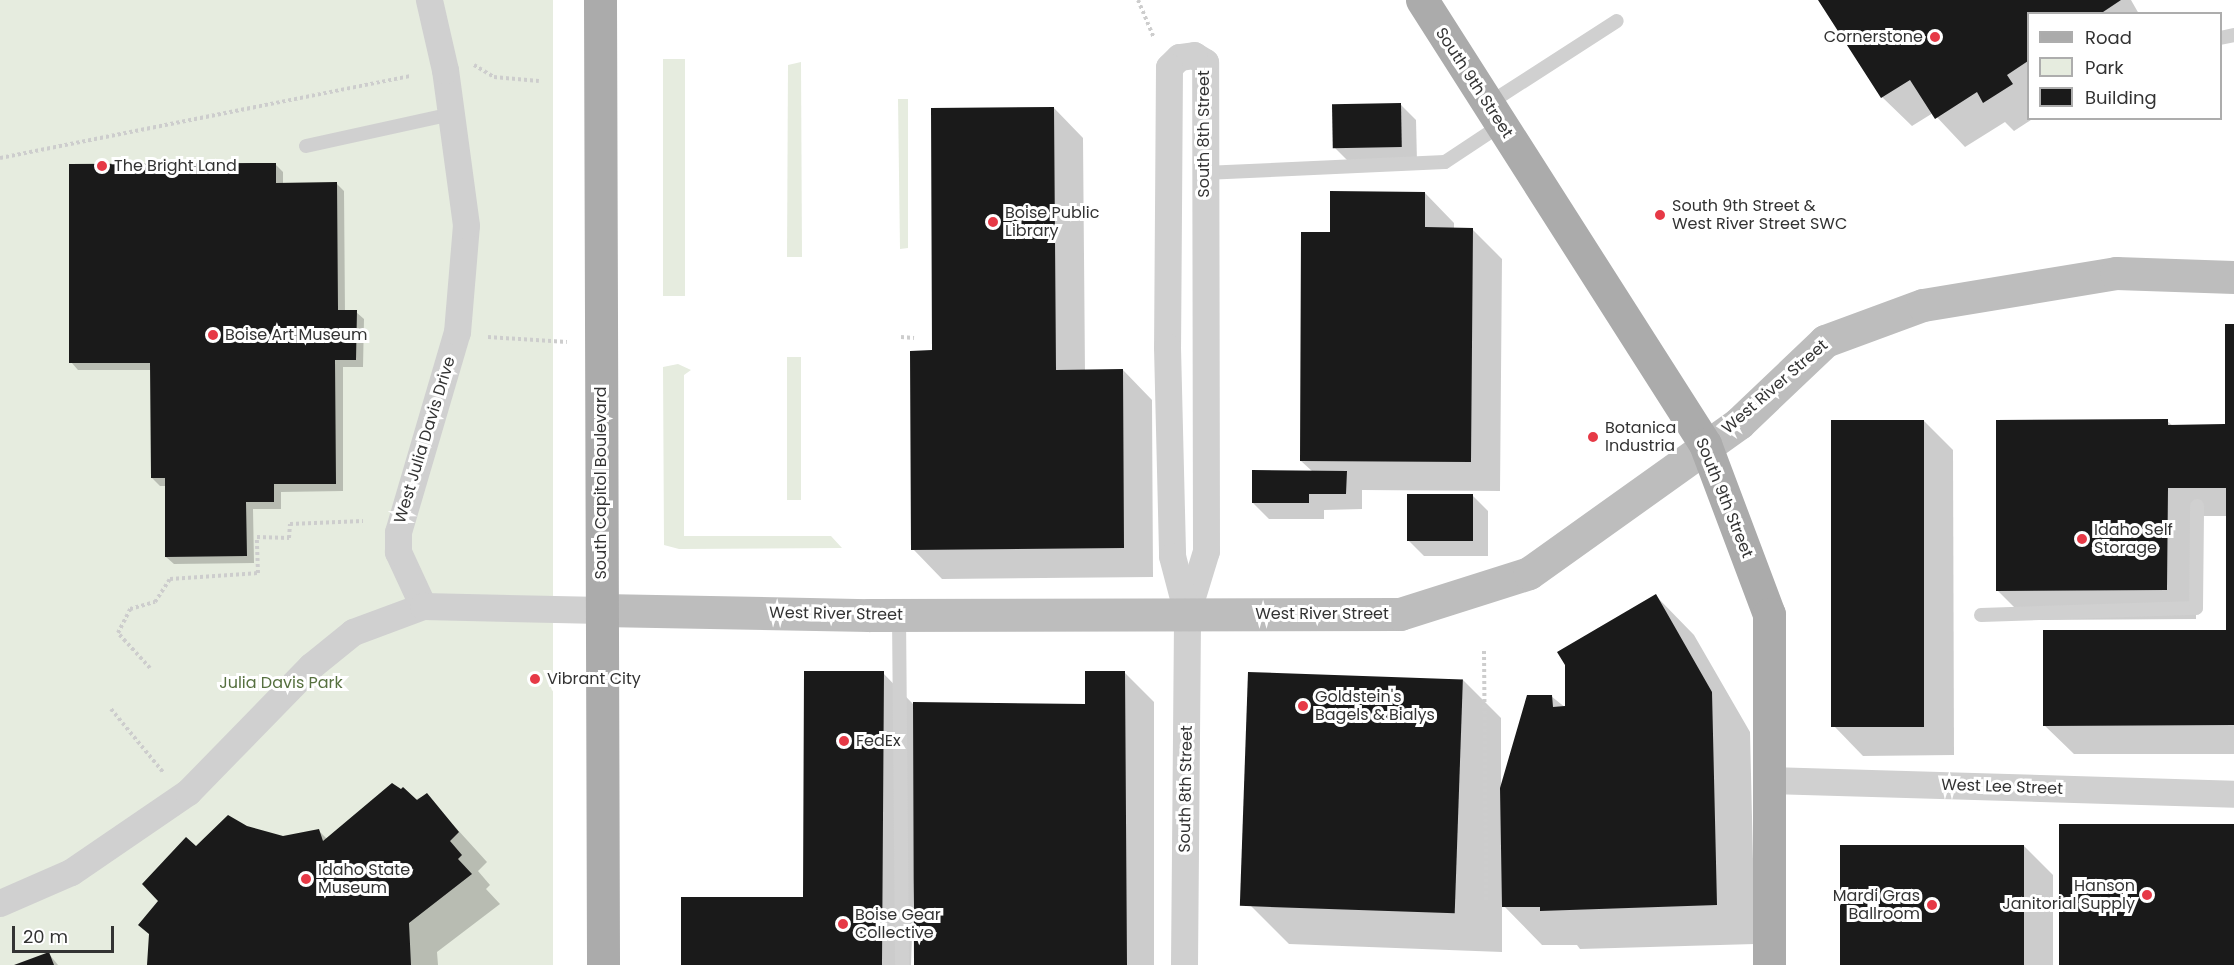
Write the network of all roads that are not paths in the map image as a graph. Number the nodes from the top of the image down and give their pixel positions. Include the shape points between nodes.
1 (429, 0) edge
2 (600, 0) edge
3 (1422, 0) edge
4 (1617, 21) dead end
5 (451, 114) junction
6 (1495, 114) junction
7 (306, 146) dead end
8 (1204, 173) junction
9 (2234, 277) edge
10 (1706, 444) junction
11 (2197, 506) dead end
12 (423, 606) junction
13 (602, 610) junction
14 (1187, 613) junction
15 (899, 615) junction
16 (1981, 615) dead end
17 (1769, 780) junction
18 (2234, 794) edge
19 (0, 903) edge
20 (603, 965) edge
21 (902, 965) edge
22 (1184, 965) edge
23 (1769, 965) edge

1 - 5 street, West Julia Davis Drive
2 - 13 main road, South Capitol Boulevard
3 - 6 main road, South 9th Street
4 - 6 lane
5 - 7 lane
5 - 12 street, West Julia Davis Drive via 466,225 457,332 398,532 398,552
6 - 8 lane via 1445,162
6 - 10 main road, South 9th Street
8 - 14 street, South 8th Street via 1206,551
8 - 14 street, South 8th Street via 1205,62 1194,55 1179,57 1169,67 1167,347 1172,556
9 - 10 main road, West River Street via 2116,273 1923,305 1825,341 1739,423
10 - 14 main road, West River Street via 1529,573 1400,614
10 - 17 main road, South 9th Street via 1769,614
11 - 16 lane via 2196,608
12 - 13 street, West River Street
12 - 19 street via 352,632 311,666 188,792 71,872
13 - 15 main road, West River Street
13 - 20 main road, South Capitol Boulevard
14 - 15 main road, West River Street
14 - 22 street, South 8th Street
15 - 21 lane
17 - 18 street, West Lee Street
17 - 23 main road, South 9th Street

